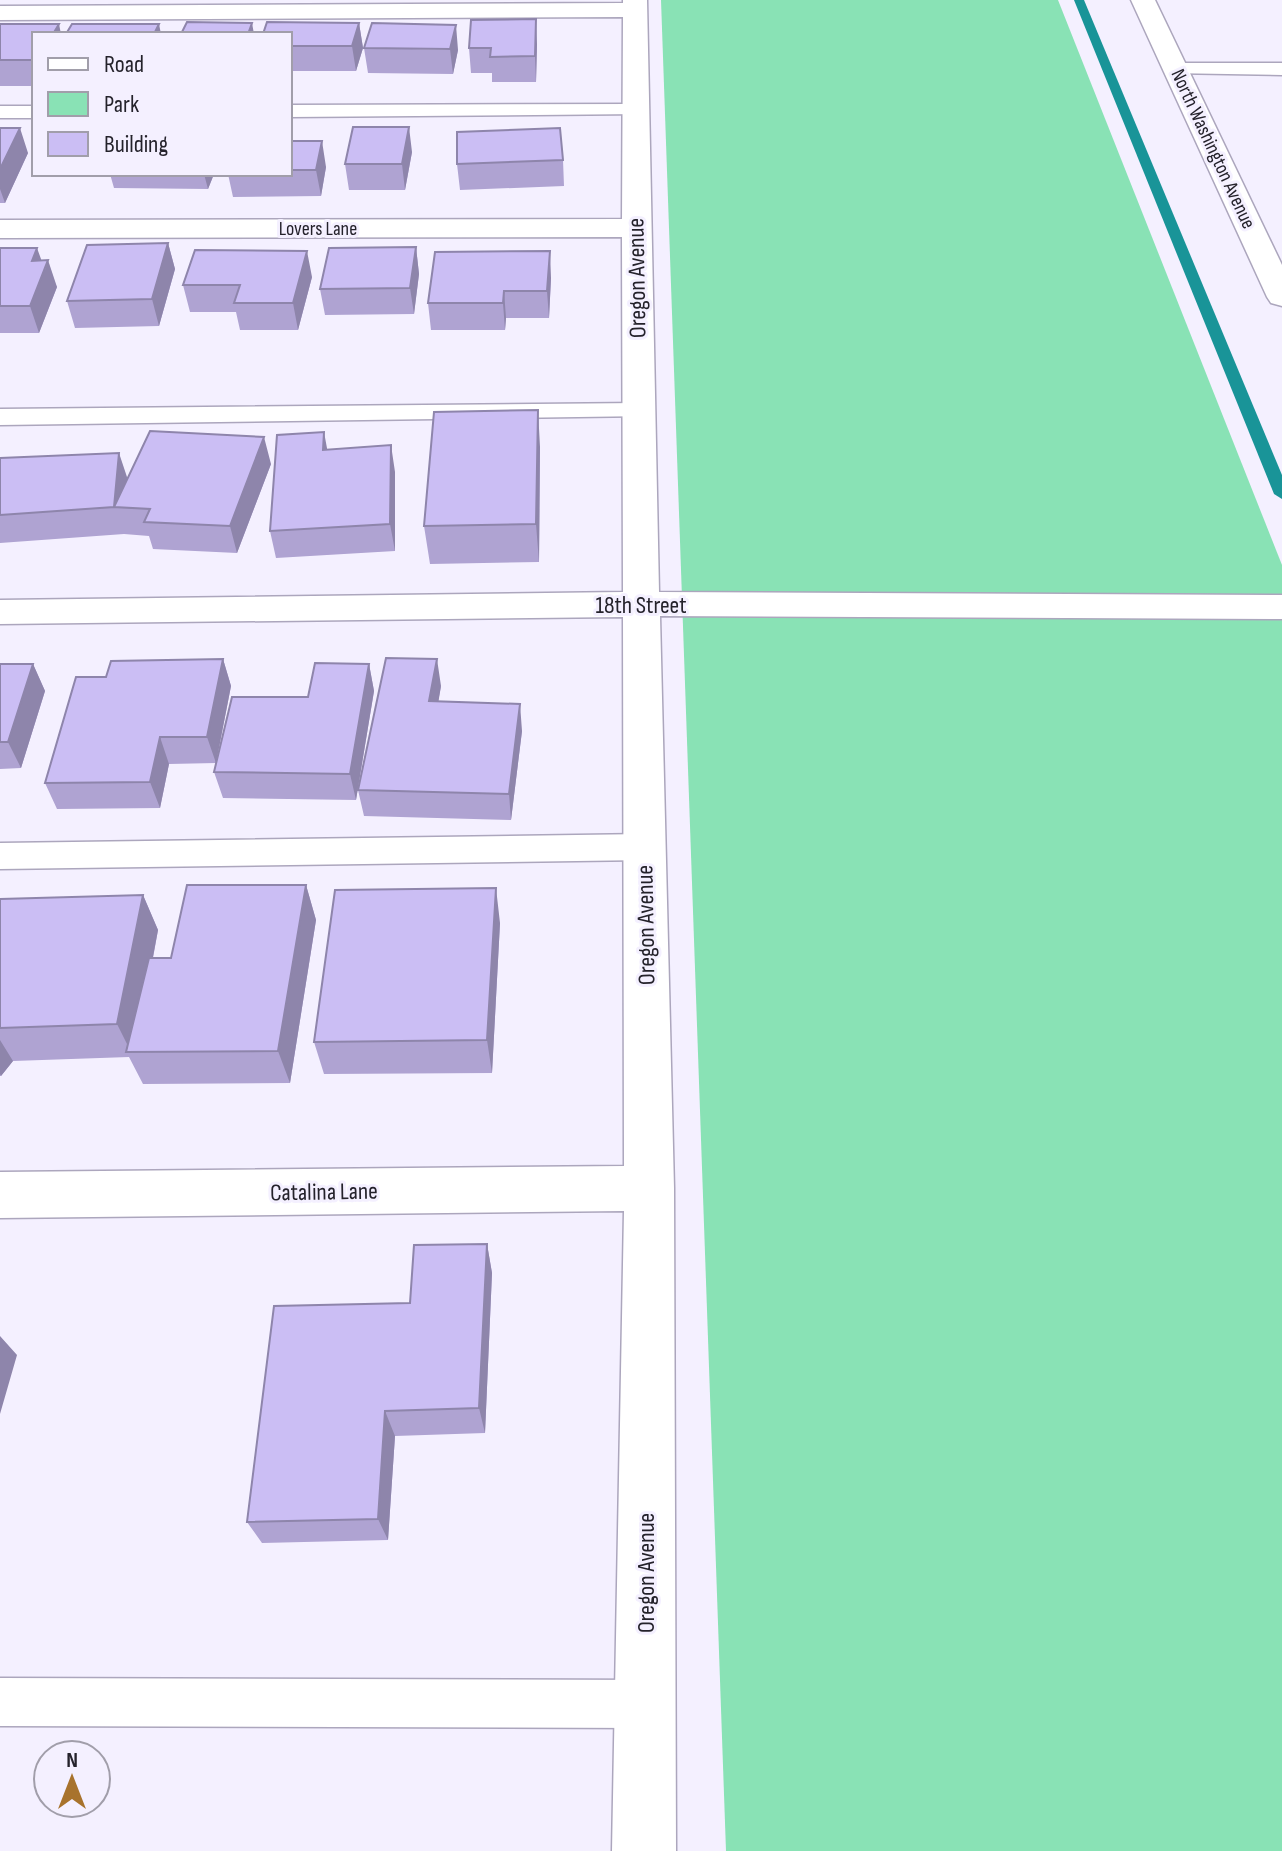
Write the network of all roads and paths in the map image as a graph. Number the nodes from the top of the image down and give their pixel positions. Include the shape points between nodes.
1 (1143, 0) edge
2 (635, 5) edge
3 (0, 13) edge
4 (1175, 69) junction
5 (1282, 69) edge
6 (636, 110) junction
7 (292, 111) edge
8 (0, 112) edge
9 (32, 112) edge
10 (636, 228) junction
11 (0, 229) edge
12 (1282, 297) edge
13 (639, 411) junction
14 (0, 417) edge
15 (643, 604) junction
16 (1282, 607) edge
17 (0, 612) edge
18 (645, 847) junction
19 (0, 856) edge
20 (649, 1188) junction
21 (0, 1195) edge
22 (0, 1702) edge
23 (646, 1704) junction
24 (644, 1851) edge

1 - 4 street, North Washington Avenue
2 - 3 street
2 - 6 street, Oregon Avenue
4 - 5 lane
4 - 12 street, North Washington Avenue
6 - 7 lane
6 - 10 street, Oregon Avenue
8 - 9 lane
10 - 11 street, Lovers Lane
10 - 13 street, Oregon Avenue
13 - 14 lane
13 - 15 street, Oregon Avenue
15 - 16 street, 18th Street
15 - 17 street, 18th Street
15 - 18 street, Oregon Avenue
18 - 19 lane
18 - 20 street, Oregon Avenue
20 - 21 street, Catalina Lane
20 - 23 street, Oregon Avenue
22 - 23 lane
23 - 24 street, Oregon Avenue

